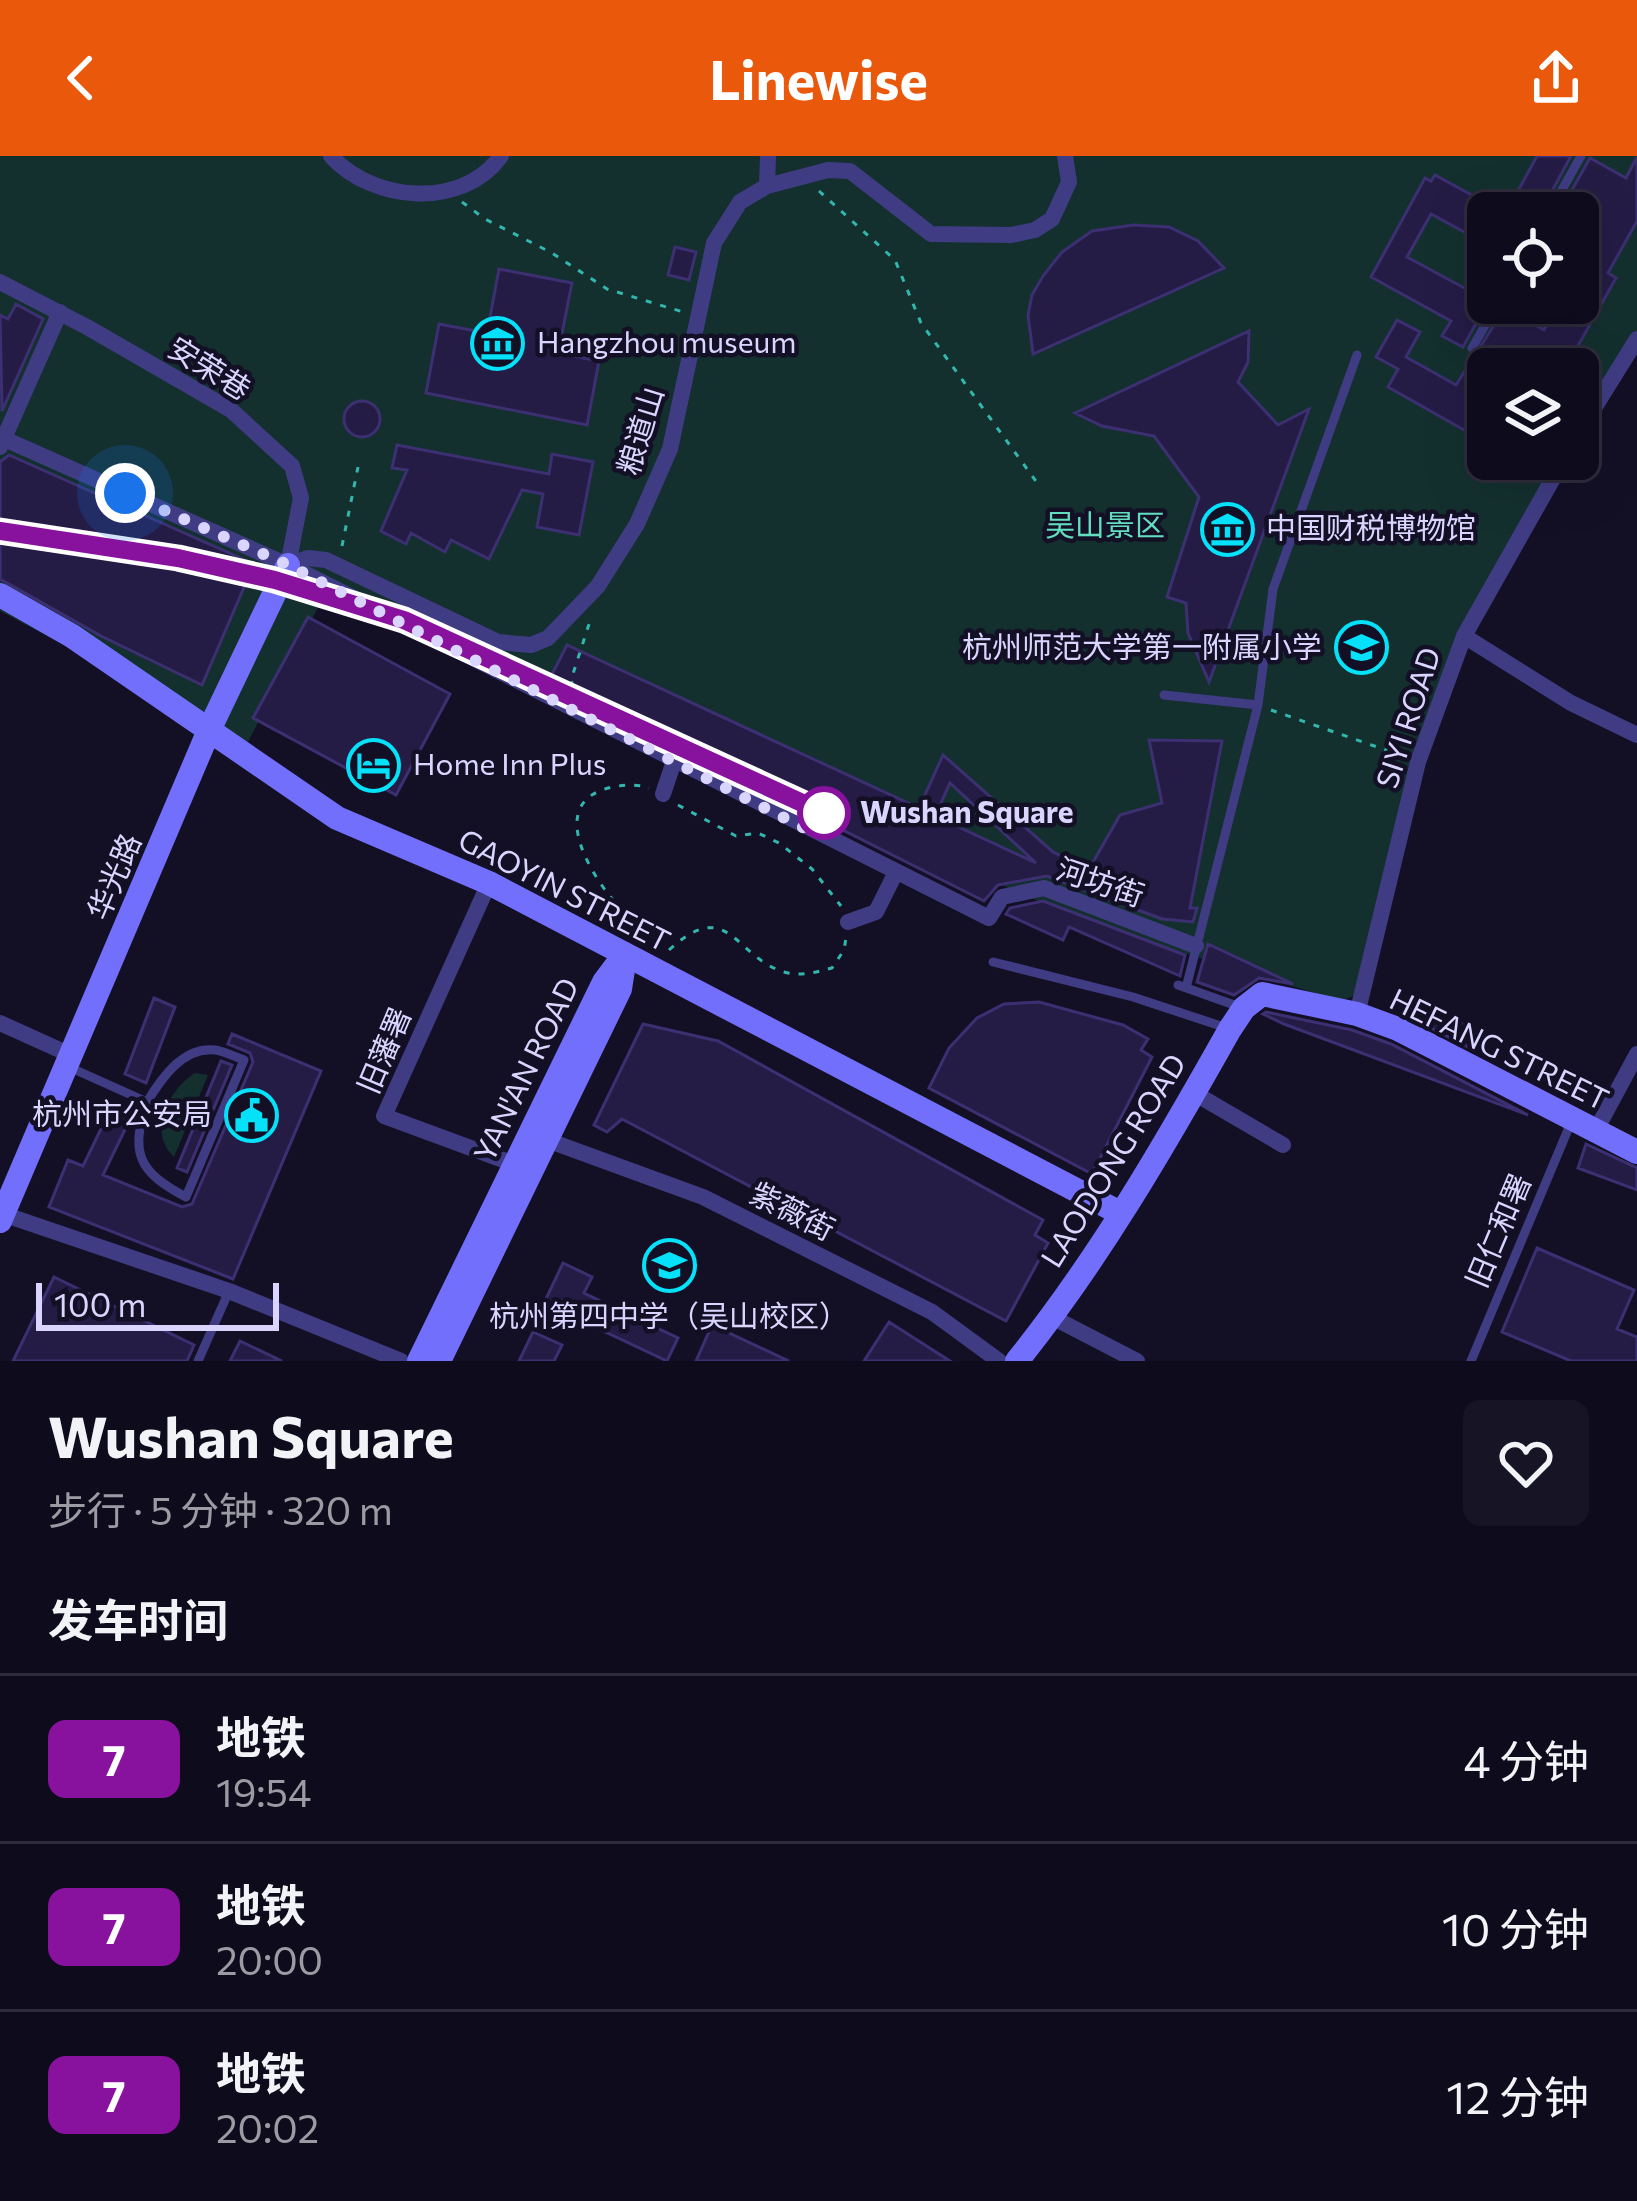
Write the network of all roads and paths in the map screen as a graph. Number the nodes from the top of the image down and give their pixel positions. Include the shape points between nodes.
1 (332, 156) edge
2 (501, 156) edge
3 (767, 156) edge
4 (1065, 156) edge
5 (1581, 156) edge
6 (803, 178) junction
7 (766, 186) junction
8 (447, 190) junction
9 (1561, 192) edge
10 (0, 282) edge
11 (60, 312) junction
12 (696, 315) junction
13 (1486, 324) edge
14 (1637, 339) edge
15 (1472, 348) dead end
16 (1357, 355) dead end
17 (1599, 400) edge
18 (1, 441) edge
19 (358, 467) dead end
20 (1552, 480) edge
21 (1038, 484) dead end
22 (288, 565) junction
23 (338, 565) junction
24 (0, 595) edge
25 (590, 620) dead end
26 (1464, 636) junction
27 (1164, 695) dead end
28 (577, 702) dead end
29 (1258, 705) junction
30 (209, 728) junction
31 (1637, 735) edge
32 (1418, 762) junction
33 (672, 767) dead end
34 (663, 794) junction
35 (895, 874) junction
36 (489, 883) junction
37 (848, 922) junction
38 (617, 928) dead end
39 (1196, 946) junction
40 (669, 950) dead end
41 (626, 954) junction
42 (993, 962) dead end
43 (1245, 1010) junction
44 (1357, 1014) junction
45 (0, 1023) edge
46 (1637, 1054) edge
47 (71, 1061) junction
48 (1194, 1093) junction
49 (147, 1102) junction
50 (1583, 1126) junction
51 (547, 1140) junction
52 (1283, 1145) dead end
53 (1637, 1152) edge
54 (514, 1164) junction
55 (1120, 1213) junction
56 (1, 1216) edge
57 (229, 1291) junction
58 (1052, 1317) junction
59 (198, 1361) edge
60 (401, 1361) edge
61 (419, 1361) edge
62 (440, 1361) edge
63 (999, 1361) edge
64 (1017, 1361) edge
65 (1137, 1361) edge
66 (1471, 1361) edge

1 - 8 street via 385,191
2 - 8 street via 492,169
3 - 7 street
4 - 6 street via 1069,182 1052,219 1011,235 931,234 850,171
5 - 9 lane
6 - 7 street
6 - 21 path via 895,260 921,322
7 - 12 street, 粮道山 via 725,221
8 - 12 path via 608,289
10 - 11 street, 安荣巷
11 - 18 street
11 - 22 street, 安荣巷 via 231,410 292,466 301,498
12 - 23 street, 粮道山 via 670,449 637,524 598,586 548,638 498,642
13 - 15 lane
14 - 17 street
16 - 29 lane via 1273,589
18 - 22 street
19 - 23 path
20 - 26 street, SIYI ROAD
22 - 23 street, 粮道山 via 308,558
22 - 30 street, 华光路
22 - 35 street, 河坊街
24 - 30 street, GAOYIN STREET
25 - 28 path via 571,680
26 - 31 street
26 - 32 street, SIYI ROAD
27 - 29 lane
29 - 32 path
29 - 39 lane
30 - 36 street, GAOYIN STREET via 337,818
30 - 47 street, 华光路
32 - 44 street, SIYI ROAD
33 - 34 street
34 - 37 path via 712,826 778,843 832,889
34 - 38 path via 609,787 579,807 580,844 601,889 621,909
35 - 37 street via 877,913
35 - 39 street, 河坊街 via 988,918 1002,896 1044,888
36 - 41 street, GAOYIN STREET
36 - 54 street, 旧藩署 via 384,1116
37 - 40 path via 832,968 801,975 779,971 727,931 694,929
39 - 43 lane via 1182,986
41 - 51 street, YAN'AN ROAD via 620,989
41 - 54 street, YAN'AN ROAD via 604,982
41 - 55 street, GAOYIN STREET
42 - 43 lane via 1133,997
43 - 44 street, HEFANG STREET
43 - 48 street, LAODONG ROAD
44 - 50 street, HEFANG STREET
45 - 47 street
46 - 50 street
47 - 49 lane
47 - 56 street, 华光路
48 - 52 street
48 - 55 street, LAODONG ROAD
49 - 49 lane via 135,1137 143,1166 186,1197 244,1060 213,1049 185,1058
50 - 53 street, HEFANG STREET
50 - 66 lane, 旧仁和署
51 - 62 street, YAN'AN ROAD
51 - 63 street, 紫薇街 via 703,1197 932,1312
54 - 61 street, YAN'AN ROAD
55 - 58 street, LAODONG ROAD
56 - 57 street
57 - 59 lane
57 - 60 street
58 - 64 street, LAODONG ROAD
58 - 65 street

